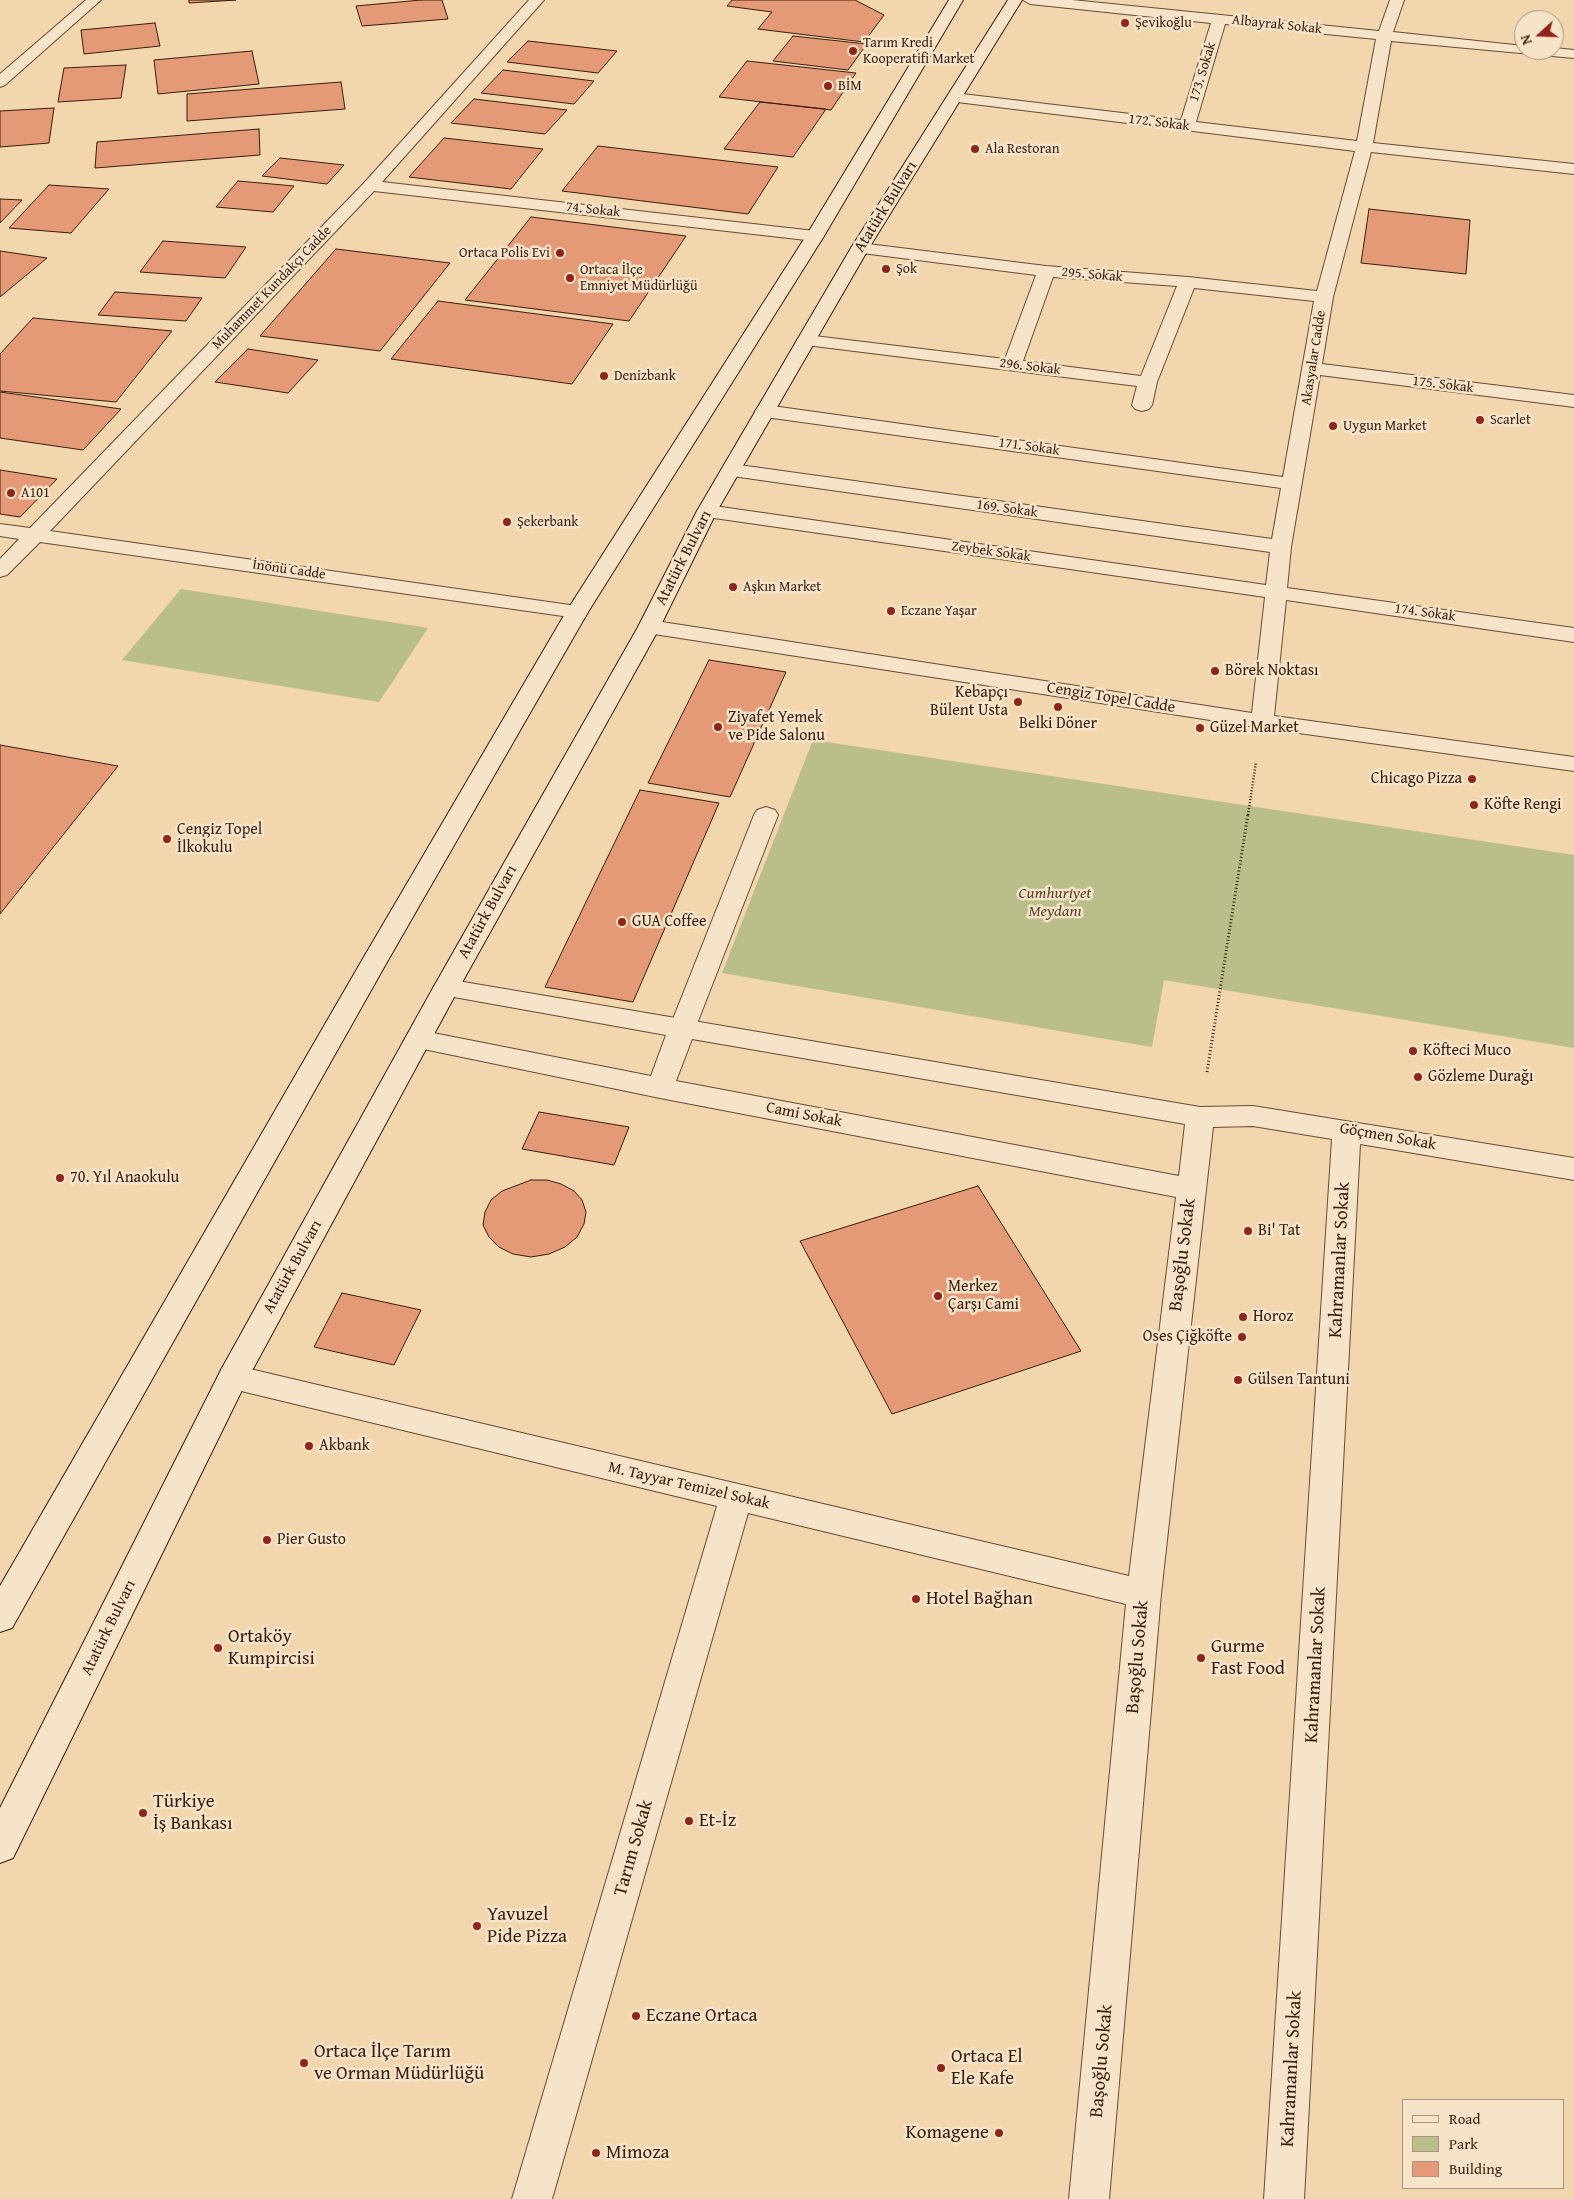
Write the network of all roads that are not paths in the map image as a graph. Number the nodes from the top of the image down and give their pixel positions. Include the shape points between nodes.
1 (94, 0) edge
2 (537, 0) edge
3 (956, 0) edge
4 (1015, 0) edge
5 (1030, 0) edge
6 (1396, 0) edge
7 (1219, 19) junction
8 (1384, 37) junction
9 (1514, 49) edge
10 (0, 82) edge
11 (954, 98) junction
12 (1187, 126) junction
13 (1364, 147) junction
14 (1574, 170) edge
15 (370, 186) junction
16 (815, 236) junction
17 (860, 248) junction
18 (1046, 271) junction
19 (1188, 282) junction
20 (1324, 297) junction
21 (806, 340) junction
22 (1012, 365) junction
23 (1311, 368) junction
24 (1148, 382) junction
25 (1574, 401) edge
26 (1142, 405) dead end
27 (766, 411) junction
28 (732, 470) junction
29 (1292, 484) junction
30 (707, 511) junction
31 (0, 530) edge
32 (36, 534) junction
33 (1281, 547) junction
34 (0, 571) edge
35 (1276, 592) junction
36 (577, 612) junction
37 (649, 627) junction
38 (1574, 634) edge
39 (1262, 721) junction
40 (1574, 764) edge
41 (766, 815) dead end
42 (446, 988) junction
43 (682, 1029) junction
44 (418, 1039) junction
45 (660, 1088) junction
46 (1200, 1117) junction
47 (1347, 1130) junction
48 (1574, 1169) edge
49 (1190, 1188) junction
50 (233, 1377) junction
51 (736, 1498) junction
52 (1144, 1594) junction
53 (0, 1617) edge
54 (0, 1846) edge
55 (532, 2199) edge
56 (1089, 2199) edge
57 (1284, 2199) edge

1 - 10 street
2 - 15 street, Muhammet Kundakçı Cadde
3 - 16 street
4 - 11 street, Atatürk Bulvarı
5 - 7 street, Albayrak Sokak
6 - 8 street, Akasyalar Cadde
7 - 8 street, Albayrak Sokak
7 - 12 street, 173. Sokak
8 - 9 street, Albayrak Sokak
8 - 13 street, Akasyalar Cadde
11 - 12 street, 172. Sokak
11 - 17 street, Atatürk Bulvarı
12 - 13 street, 172. Sokak
13 - 14 street, 172. Sokak
13 - 20 street, Akasyalar Cadde
15 - 16 street, 74. Sokak
15 - 32 street, Muhammet Kundakçı Cadde
16 - 36 street
17 - 18 street, 295. Sokak
17 - 21 street, Atatürk Bulvarı
18 - 19 street, 295. Sokak
18 - 22 street
19 - 20 street, 295. Sokak
19 - 24 street
20 - 23 street, Akasyalar Cadde
21 - 22 street, 296. Sokak
21 - 27 street, Atatürk Bulvarı
22 - 24 street, 296. Sokak
23 - 25 street, 175. Sokak
23 - 29 street, Akasyalar Cadde
24 - 26 street
27 - 28 street, Atatürk Bulvarı
27 - 29 street, 171. Sokak
28 - 30 street, Atatürk Bulvarı
28 - 33 street, 169. Sokak
29 - 33 street, Akasyalar Cadde
30 - 35 street, Zeybek Sokak
30 - 37 street, Atatürk Bulvarı
31 - 32 street, İnönü Cadde
32 - 34 street, Muhammet Kundakçı Cadde
32 - 36 street, İnönü Cadde
33 - 35 street, Akasyalar Cadde
35 - 38 street, 174. Sokak
35 - 39 street, Akasyalar Cadde
36 - 53 street
37 - 39 street, Cengiz Topel Cadde
37 - 42 street, Atatürk Bulvarı
39 - 40 street, Cengiz Topel Cadde
41 - 43 street
42 - 43 street
42 - 44 street, Atatürk Bulvarı
43 - 45 street
43 - 46 street
44 - 45 street, Cami Sokak
44 - 50 street, Atatürk Bulvarı
45 - 49 street, Cami Sokak
46 - 47 street, Göçmen Sokak via 1253,1116
46 - 49 street, Başoğlu Sokak
47 - 48 street, Göçmen Sokak
47 - 57 street, Kahramanlar Sokak
49 - 52 street, Başoğlu Sokak
50 - 51 street, M. Tayyar Temizel Sokak
50 - 54 street, Atatürk Bulvarı
51 - 52 street, M. Tayyar Temizel Sokak
51 - 55 street, Tarım Sokak
52 - 56 street, Başoğlu Sokak

